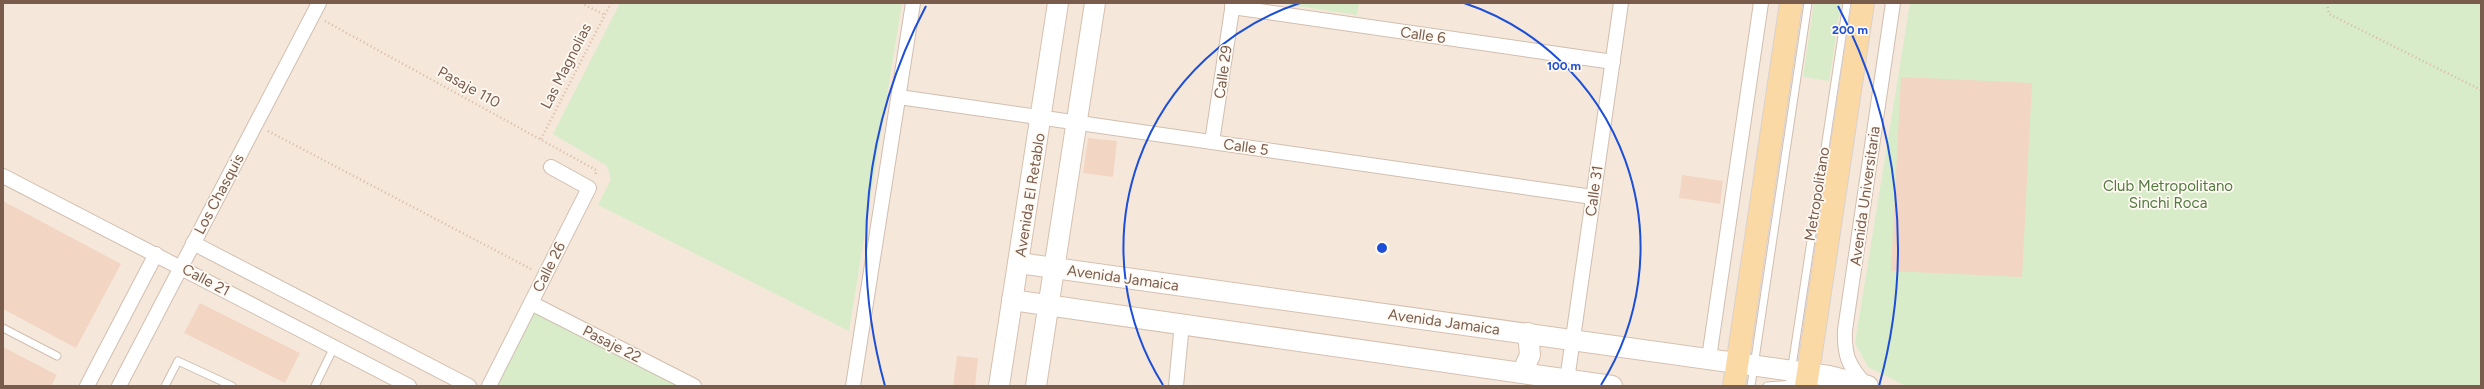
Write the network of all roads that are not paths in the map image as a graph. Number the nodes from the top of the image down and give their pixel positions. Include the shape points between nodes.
1 (913, 3) edge
2 (1058, 3) edge
3 (1095, 3) edge
4 (1621, 3) edge
5 (1761, 3) edge
6 (1791, 3) edge
7 (1808, 3) edge
8 (1847, 3) edge
9 (1863, 3) edge
10 (1893, 3) edge
11 (1233, 5) edge
12 (316, 9) edge
13 (1613, 62) junction
14 (899, 97) junction
15 (1041, 117) junction
16 (1077, 122) junction
17 (1212, 142) junction
18 (551, 167) dead end
19 (3, 176) edge
20 (1593, 197) junction
21 (193, 243) junction
22 (156, 254) junction
23 (1019, 263) junction
24 (181, 266) junction
25 (1054, 268) junction
26 (1012, 300) junction
27 (531, 302) junction
28 (1048, 305) junction
29 (1182, 323) junction
30 (3, 328) edge
31 (1528, 333) junction
32 (1573, 340) junction
33 (334, 347) junction
34 (57, 356) dead end
35 (1709, 358) junction
36 (1746, 364) junction
37 (1522, 373) junction
38 (1568, 380) junction
39 (1798, 381) edge
40 (1867, 385) edge
41 (87, 386) edge
42 (119, 386) edge
43 (165, 386) edge
44 (232, 386) edge
45 (315, 386) edge
46 (409, 386) edge
47 (469, 386) edge
48 (489, 386) edge
49 (694, 386) edge
50 (853, 386) edge
51 (999, 386) edge
52 (1036, 386) edge
53 (1176, 386) edge
54 (1612, 386) edge
55 (1734, 386) edge
56 (1751, 386) edge
57 (1767, 386) edge

1 - 14 street
2 - 15 street, Avenida El Retablo
3 - 16 street
4 - 13 street, Calle 31
5 - 35 street
6 - 36 main road
7 - 36 lane
8 - 39 lane, Metropolitano
9 - 39 main road, Avenida Universitaria
10 - 40 street, Avenida Universitaria via 1845,330 1844,349 1851,369
11 - 13 street, Calle 6
11 - 17 street, Calle 29
12 - 21 street, Los Chasquis
13 - 20 street, Calle 31
14 - 15 street, Calle 5
14 - 50 street
15 - 16 street, Calle 5
15 - 23 street, Avenida El Retablo
16 - 17 street, Calle 5
16 - 25 street
17 - 20 street, Calle 5
18 - 27 street, Calle 26 via 590,188
19 - 22 street, Calle 21
20 - 32 street, Calle 31
21 - 24 street, Los Chasquis
21 - 47 street, Calle 21
22 - 24 street, Calle 21
22 - 41 street
23 - 25 street, Avenida Jamaica
23 - 26 street, Avenida El Retablo
24 - 33 street, Calle 21
24 - 42 street, Los Chasquis
25 - 28 street
25 - 31 street, Avenida Jamaica
26 - 28 street
26 - 51 street, Avenida El Retablo
27 - 48 street, Calle 26
27 - 49 street, Pasaje 22
28 - 29 street
28 - 52 street
29 - 37 street
29 - 53 street
30 - 34 lane
31 - 32 street, Avenida Jamaica
31 - 37 street via 1530,355
32 - 35 street, Avenida Jamaica
32 - 38 street, Calle 31
33 - 45 lane
33 - 46 street, Calle 21
35 - 36 street, Avenida Jamaica
36 - 39 street, Avenida Jamaica
36 - 55 main road
36 - 56 lane
37 - 38 street
38 - 54 street
39 - 40 street, Avenida Jamaica
39 - 57 lane
43 - 44 lane via 178,361

